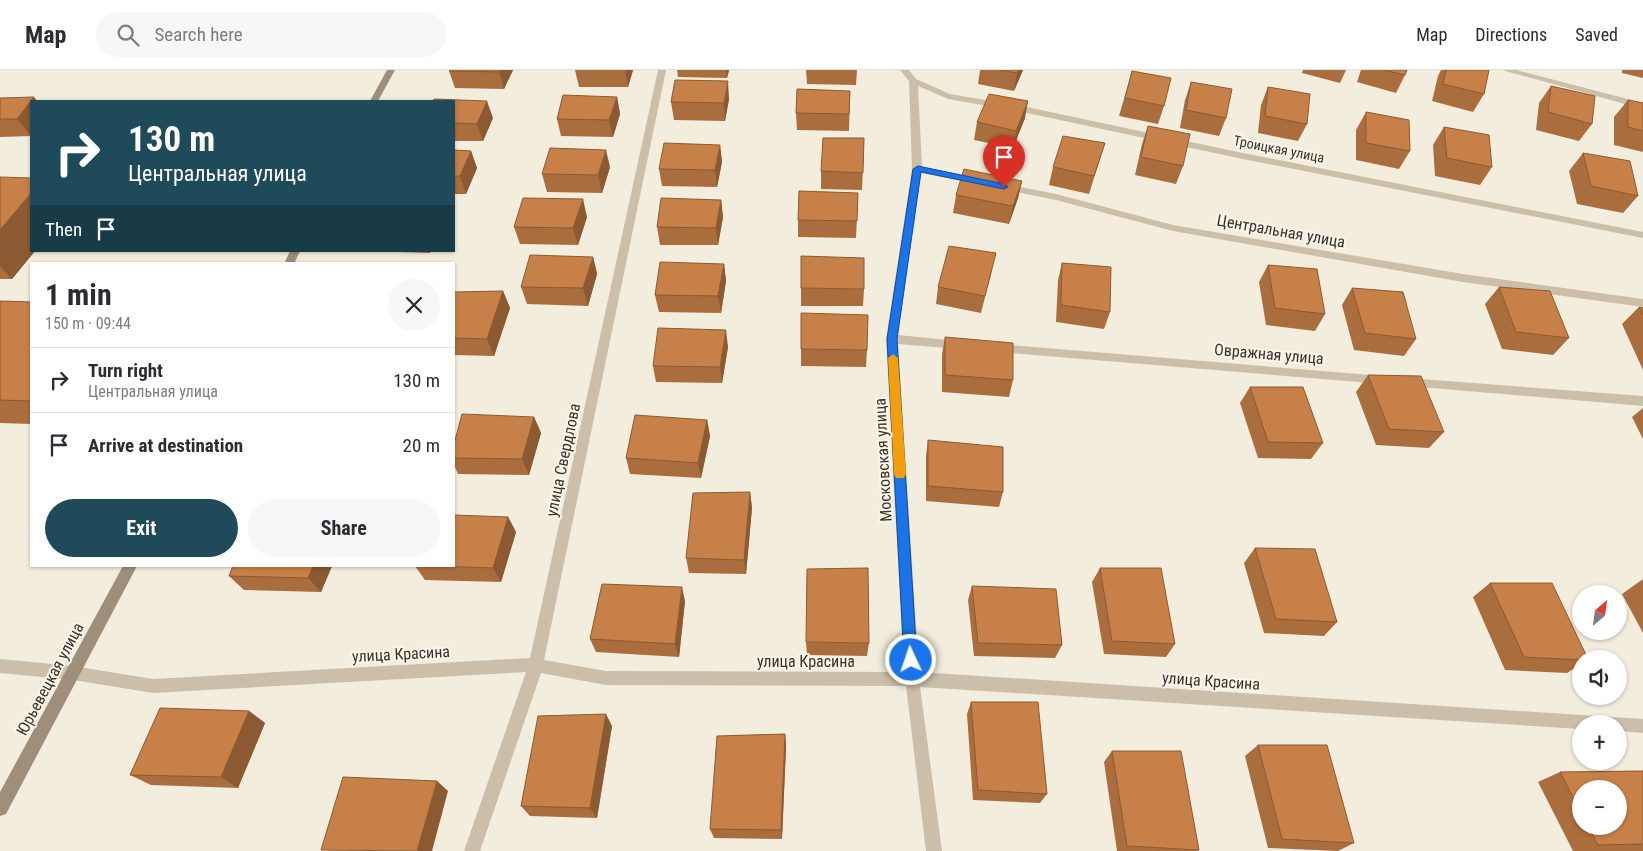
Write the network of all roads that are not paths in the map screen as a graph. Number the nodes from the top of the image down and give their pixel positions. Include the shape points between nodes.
1 (391, 70) edge
2 (662, 70) edge
3 (904, 70) edge
4 (1506, 70) edge
5 (913, 81) junction
6 (375, 100) edge
7 (1643, 106) edge
8 (918, 169) junction
9 (1643, 236) edge
10 (1643, 303) edge
11 (892, 339) junction
12 (1643, 401) edge
13 (129, 567) edge
14 (536, 665) junction
15 (0, 666) edge
16 (73, 673) junction
17 (912, 679) junction
18 (1572, 721) edge
19 (1627, 725) edge
20 (1643, 726) edge
21 (0, 808) edge
22 (472, 851) edge
23 (934, 851) edge

1 - 6 main road
2 - 14 street, улица Свердлова
3 - 5 street
4 - 7 street
5 - 8 street, Московская улица
5 - 9 street, Троицкая улица via 948,96
8 - 10 street, Центральная улица via 1056,197 1173,228 1463,278
8 - 11 street, Московская улица
11 - 12 street, Овражная улица
11 - 17 street, Московская улица
13 - 16 main road, Юрьевецкая улица
14 - 16 street, улица Красина via 153,686
14 - 17 street, улица Красина via 606,678
14 - 22 street, улица Свердлова
15 - 16 street, улица Красина
16 - 21 main road, Юрьевецкая улица
17 - 18 street, улица Красина
17 - 23 street, Московская улица
19 - 20 street

